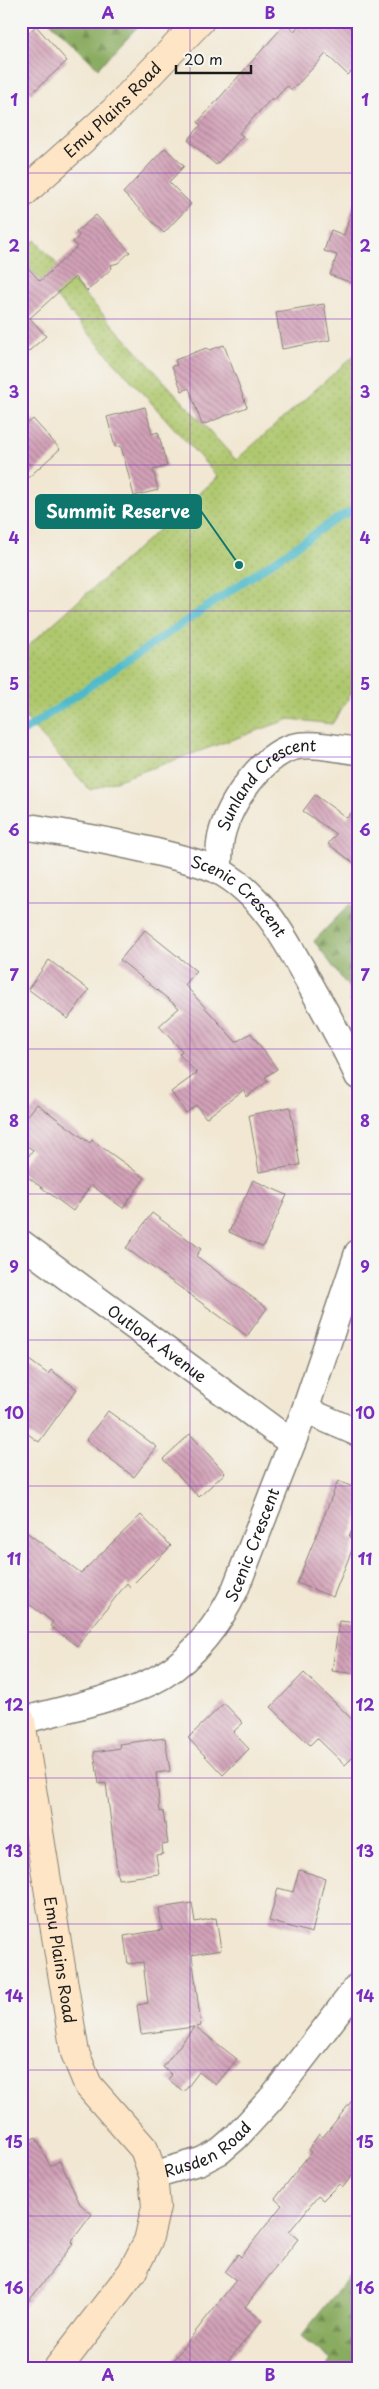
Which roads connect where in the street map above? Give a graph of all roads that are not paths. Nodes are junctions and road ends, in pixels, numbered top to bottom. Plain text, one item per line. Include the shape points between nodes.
1 (200, 21) edge
2 (21, 195) edge
3 (358, 751) edge
4 (34, 828) dead end
5 (219, 871) junction
6 (358, 1076) edge
7 (21, 1243) edge
8 (358, 1253) edge
9 (305, 1410) junction
10 (358, 1433) edge
11 (292, 1443) junction
12 (21, 1721) edge
13 (358, 1986) edge
14 (153, 2175) junction
15 (58, 2368) edge

1 - 2 street, Emu Plains Road via 113,112
3 - 5 street, Sunland Crescent via 306,745 292,748 268,762 241,792 233,809 220,843
4 - 5 street, Scenic Crescent via 139,847
5 - 6 street, Scenic Crescent via 250,895 285,939
7 - 11 street, Outlook Avenue
8 - 9 street, Scenic Crescent
9 - 10 street
9 - 11 street, Scenic Crescent
11 - 12 street, Scenic Crescent via 226,1609 190,1654 164,1675 144,1685
12 - 14 street, Emu Plains Road via 74,2053 88,2086 144,2149
13 - 14 street, Rusden Road via 266,2105 236,2137 201,2161
14 - 15 street, Rusden Road via 154,2225 142,2256

